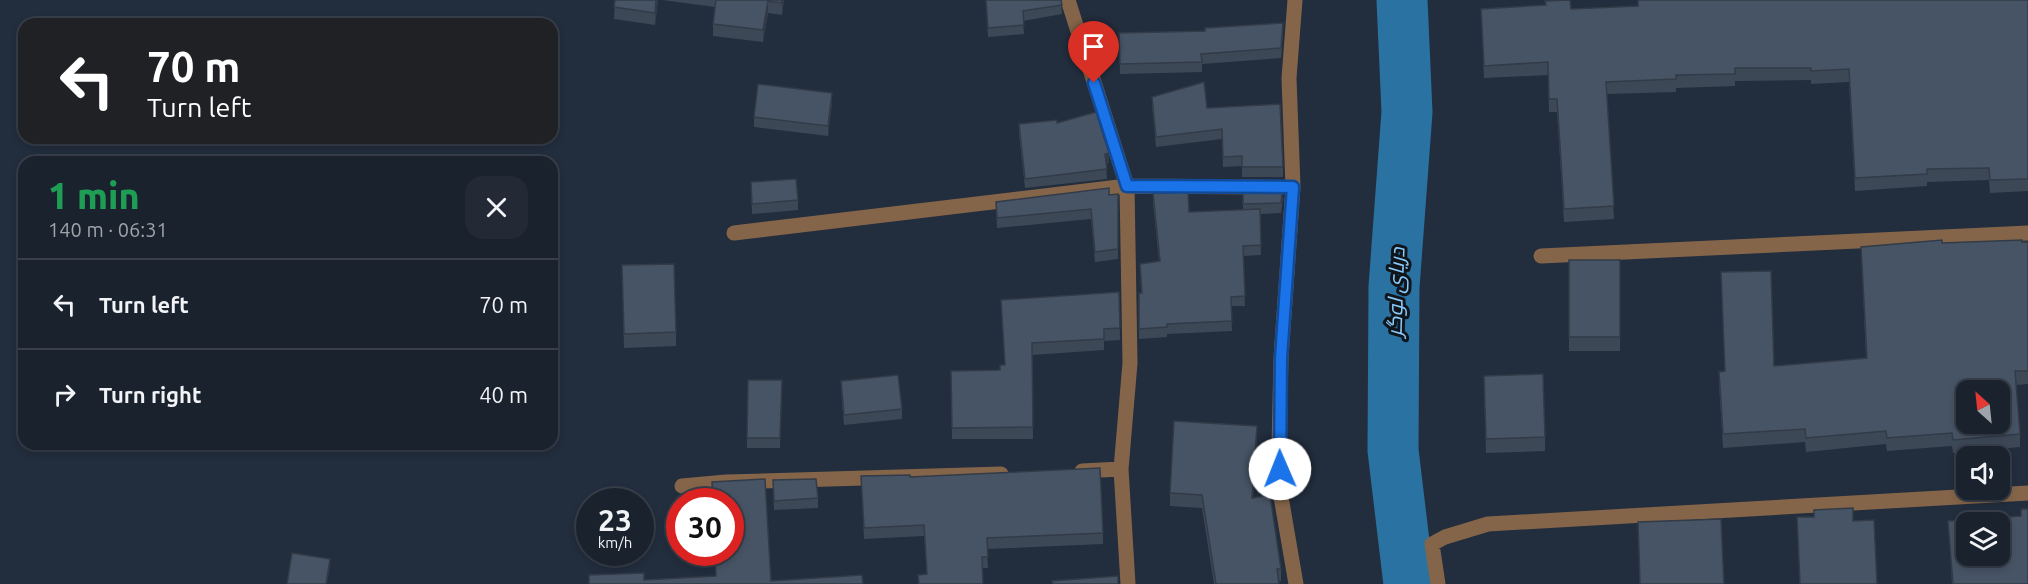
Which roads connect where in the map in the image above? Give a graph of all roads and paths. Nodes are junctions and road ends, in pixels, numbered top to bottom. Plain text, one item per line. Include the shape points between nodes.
1 (1068, 0) edge
2 (1295, 0) edge
3 (1127, 186) junction
4 (1293, 187) junction
5 (734, 233) dead end
6 (2028, 233) edge
7 (1541, 256) dead end
8 (1120, 469) junction
9 (1065, 471) edge
10 (1021, 473) edge
11 (682, 486) dead end
12 (2028, 493) edge
13 (1128, 584) edge
14 (1296, 584) edge
15 (1438, 584) edge

1 - 3 street
2 - 4 street via 1289,78
3 - 4 street
3 - 5 street
3 - 8 street via 1130,363
4 - 14 street via 1279,447 1280,491
6 - 7 street
8 - 9 street
8 - 13 street
10 - 11 street
12 - 15 street via 1488,524 1432,544

